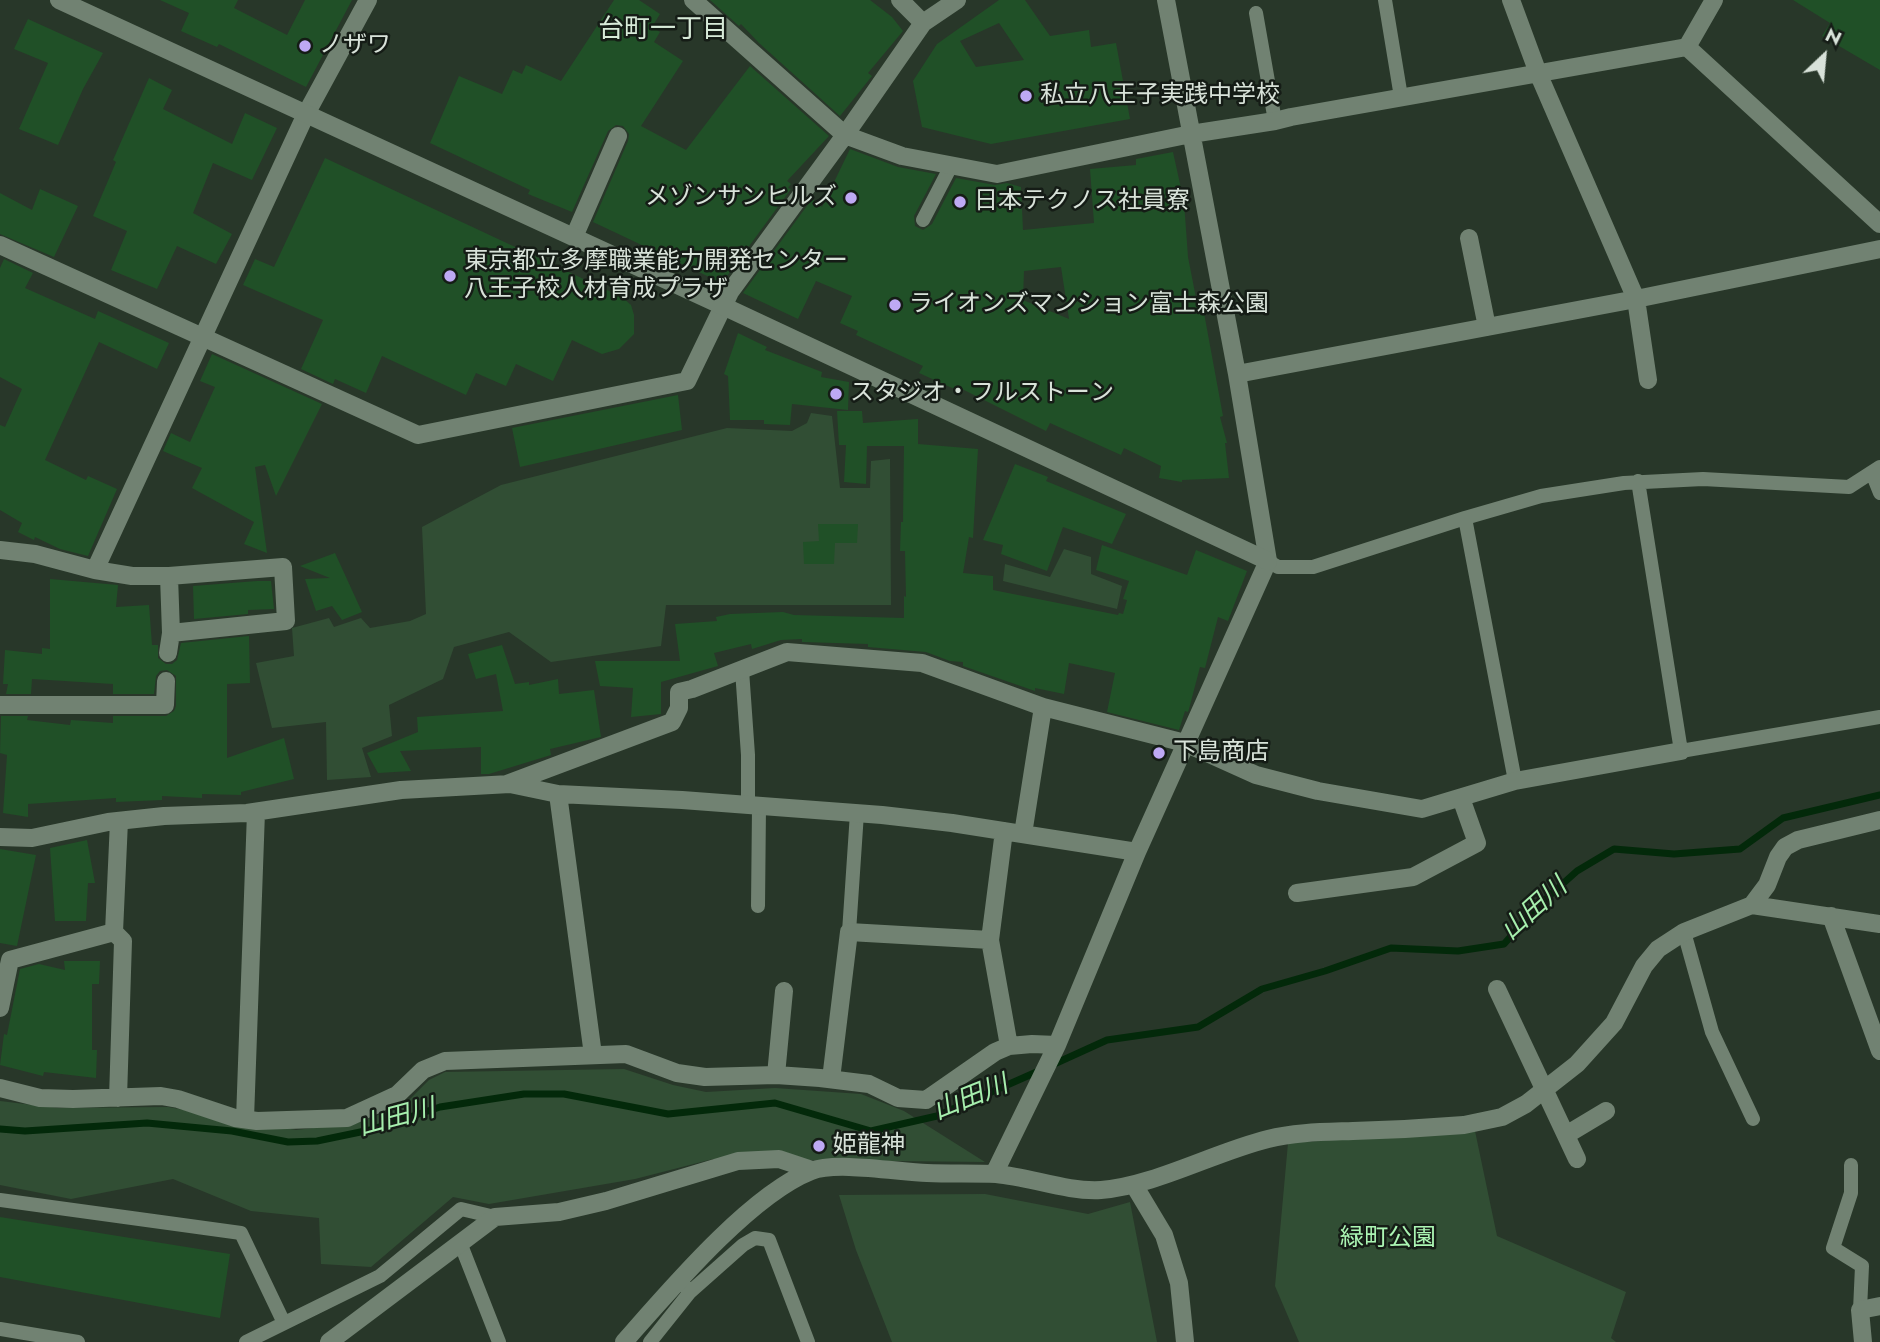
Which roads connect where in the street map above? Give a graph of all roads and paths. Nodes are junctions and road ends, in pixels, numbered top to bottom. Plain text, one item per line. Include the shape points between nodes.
1 (59, 0) edge
2 (368, 0) edge
3 (693, 0) edge
4 (900, 0) edge
5 (957, 0) edge
6 (1166, 0) edge
7 (1385, 0) edge
8 (1511, 0) edge
9 (1714, 0) edge
10 (1256, 13) dead end
11 (923, 23) junction
12 (1687, 47) junction
13 (1538, 73) junction
14 (1401, 97) junction
15 (306, 114) junction
16 (1275, 121) junction
17 (1191, 134) junction
18 (845, 135) junction
19 (618, 136) dead end
20 (951, 166) junction
21 (923, 220) dead end
22 (1880, 223) edge
23 (573, 237) junction
24 (1469, 238) dead end
25 (1, 248) edge
26 (1880, 249) edge
27 (1636, 299) junction
28 (723, 306) junction
29 (1487, 327) junction
30 (203, 338) junction
31 (1237, 374) junction
32 (1648, 380) dead end
33 (1876, 470) edge
34 (1638, 481) junction
35 (1880, 493) edge
36 (1465, 518) junction
37 (0, 550) edge
38 (1268, 561) junction
39 (94, 570) junction
40 (169, 576) junction
41 (170, 634) junction
42 (168, 653) dead end
43 (742, 670) junction
44 (166, 681) dead end
45 (0, 705) edge
46 (1043, 707) junction
47 (1880, 717) edge
48 (1185, 743) junction
49 (1681, 751) junction
50 (1515, 781) junction
51 (506, 785) junction
52 (558, 794) junction
53 (1461, 797) junction
54 (754, 806) junction
55 (256, 812) junction
56 (857, 813) junction
57 (1880, 820) edge
58 (119, 821) junction
59 (1004, 831) junction
60 (1023, 834) junction
61 (0, 837) edge
62 (1137, 852) junction
63 (1297, 893) dead end
64 (1752, 905) junction
65 (758, 906) dead end
66 (1831, 916) junction
67 (1880, 925) edge
68 (114, 932) junction
69 (849, 932) junction
70 (1684, 932) junction
71 (990, 940) junction
72 (1497, 989) dead end
73 (784, 991) dead end
74 (0, 1007) edge
75 (1057, 1045) junction
76 (1009, 1046) junction
77 (1880, 1051) edge
78 (593, 1055) junction
79 (776, 1075) junction
80 (831, 1079) junction
81 (0, 1088) edge
82 (1544, 1092) junction
83 (118, 1098) junction
84 (1606, 1111) dead end
85 (245, 1119) junction
86 (1753, 1119) dead end
87 (1566, 1135) junction
88 (1577, 1159) dead end
89 (1851, 1166) dead end
90 (812, 1170) junction
91 (993, 1174) junction
92 (1134, 1185) junction
93 (0, 1200) edge
94 (495, 1217) junction
95 (461, 1245) junction
96 (685, 1287) junction
97 (1880, 1306) edge
98 (1860, 1310) junction
99 (284, 1323) junction
100 (0, 1329) edge
101 (340, 1339) edge
102 (78, 1342) edge
103 (246, 1342) edge
104 (499, 1342) edge
105 (624, 1342) edge
106 (650, 1342) edge
107 (808, 1342) edge
108 (1185, 1342) edge
109 (1863, 1342) edge

1 - 15 street
2 - 15 street
3 - 18 street
4 - 11 street
5 - 11 street
6 - 17 street
7 - 14 lane
8 - 13 street
9 - 12 street
10 - 16 lane
11 - 18 street
12 - 13 street
12 - 22 street
13 - 14 street
13 - 27 street
14 - 16 street
15 - 23 street
15 - 30 street
16 - 17 street
17 - 20 street via 997,174
17 - 31 street
18 - 20 street via 902,156
18 - 28 street
19 - 23 street
20 - 21 lane
23 - 28 street
24 - 29 street
25 - 30 street
26 - 27 street
27 - 29 street
27 - 32 street
28 - 30 street via 687,381 418,435
28 - 38 street
29 - 31 street
30 - 39 street
31 - 38 street
33 - 34 lane via 1849,487 1703,479
33 - 35 lane
34 - 36 lane via 1541,496
34 - 49 lane
36 - 38 lane via 1313,567 1279,568
36 - 50 lane
37 - 39 street
38 - 48 street
39 - 40 street
40 - 41 street
40 - 41 street via 284,567 286,621
41 - 42 street
43 - 46 street via 787,652 922,663
43 - 51 street via 679,692 680,709 672,722
43 - 54 lane
44 - 45 street via 165,705
46 - 48 street
46 - 60 street
47 - 49 lane
48 - 53 street via 1256,775 1318,791 1422,809
48 - 62 street
49 - 50 street
50 - 53 street
51 - 52 street
51 - 55 street via 401,790
52 - 54 street
52 - 78 street
53 - 63 street via 1477,843 1413,877
54 - 56 street
54 - 65 lane
55 - 58 street
55 - 85 street
56 - 59 street
56 - 69 lane
57 - 64 street via 1785,847 1768,885
58 - 61 street via 32,838
58 - 68 street
59 - 60 street
59 - 71 street
60 - 62 street
62 - 75 street
64 - 66 street
64 - 70 street
66 - 67 street
66 - 77 street
68 - 74 street via 10,960
68 - 83 street via 123,941
69 - 71 street
69 - 80 street
70 - 82 street via 1658,949 1644,966 1599,1042
70 - 86 lane via 1712,1031
71 - 76 street
72 - 82 street
73 - 79 street
75 - 76 street
75 - 91 street
76 - 80 street via 926,1100 898,1098 869,1084
78 - 79 street via 626,1054 677,1073 705,1077
78 - 85 street via 445,1060 422,1070 397,1095 347,1118
79 - 80 street
81 - 83 street via 40,1098
82 - 87 street
82 - 92 street via 1503,1117 1464,1125 1271,1138
83 - 85 street via 161,1096
84 - 87 street
87 - 88 street
89 - 98 lane via 1851,1193 1833,1248 1862,1266
90 - 91 street
90 - 94 street via 779,1159 737,1161 559,1212
90 - 96 street via 758,1204
91 - 92 street via 1084,1190
92 - 108 street via 1164,1235 1180,1283
93 - 99 lane via 241,1233
94 - 95 street
94 - 99 lane via 461,1209 380,1276
95 - 101 street
95 - 104 lane
96 - 105 street
96 - 106 lane
96 - 107 lane via 755,1238 769,1240
97 - 98 street
98 - 109 street
99 - 103 lane
100 - 102 lane

